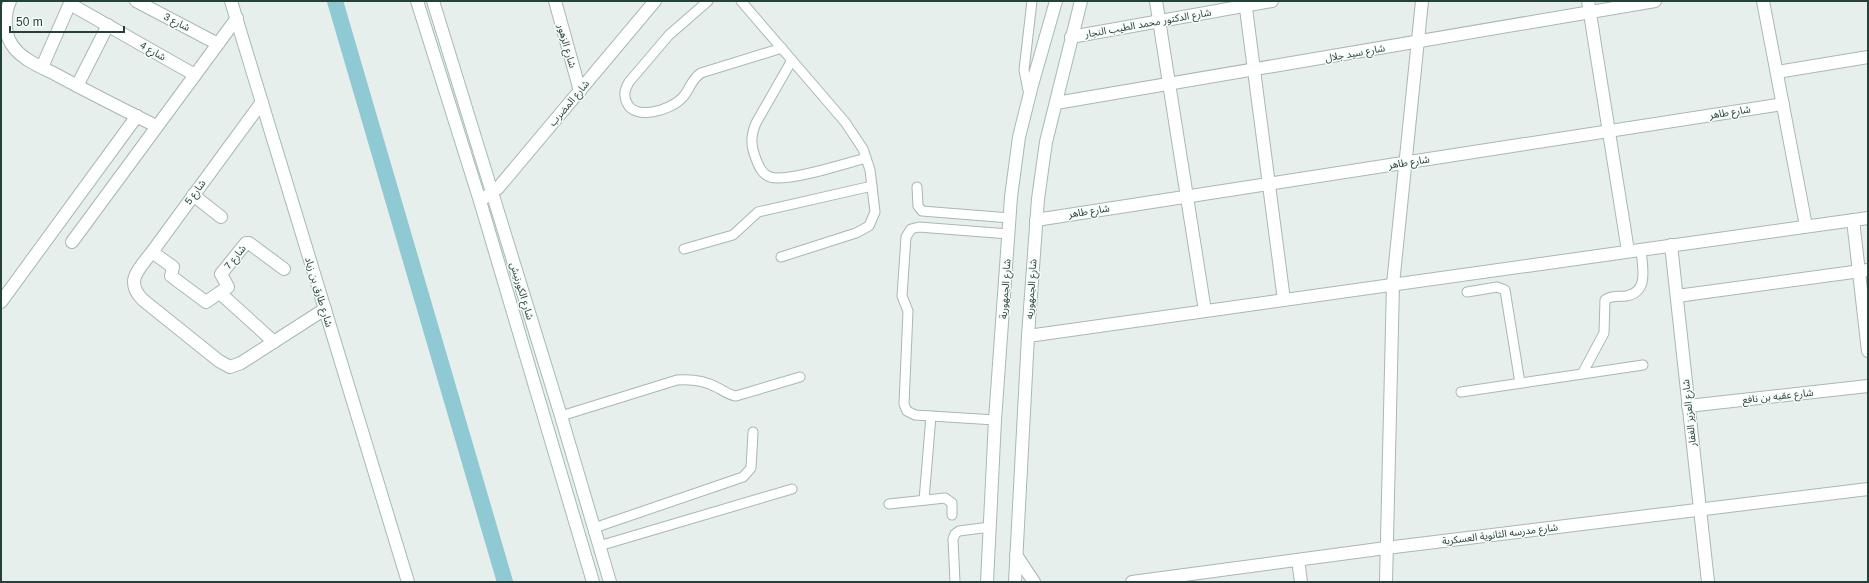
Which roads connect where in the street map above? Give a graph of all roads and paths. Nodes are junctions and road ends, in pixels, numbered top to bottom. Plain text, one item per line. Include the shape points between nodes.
1 (10, 1) edge
2 (136, 1) edge
3 (231, 1) edge
4 (417, 1) edge
5 (433, 1) edge
6 (555, 1) edge
7 (655, 1) edge
8 (708, 1) edge
9 (741, 1) edge
10 (1032, 1) edge
11 (1055, 1) edge
12 (1081, 1) edge
13 (1156, 1) edge
14 (1272, 1) edge
15 (1422, 1) edge
16 (1654, 1) edge
17 (1763, 1) edge
18 (70, 2) edge
19 (1245, 3) edge
20 (1588, 7) edge
21 (237, 18) junction
22 (1159, 21) junction
23 (108, 25) junction
24 (1071, 37) junction
25 (1418, 42) junction
26 (218, 44) junction
27 (782, 48) junction
28 (1868, 57) edge
29 (792, 60) junction
30 (42, 67) junction
31 (1254, 70) junction
32 (1777, 72) junction
33 (195, 75) junction
34 (1169, 84) junction
35 (77, 86) junction
36 (580, 91) junction
37 (1030, 97) junction
38 (262, 102) junction
39 (1056, 103) junction
40 (1783, 104) junction
41 (137, 116) junction
42 (156, 126) junction
43 (1608, 131) junction
44 (866, 158) junction
45 (1406, 162) junction
46 (1269, 183) junction
47 (872, 186) junction
48 (917, 187) dead end
49 (491, 194) junction
50 (193, 195) junction
51 (1187, 196) junction
52 (480, 201) junction
53 (221, 217) dead end
54 (1010, 218) junction
55 (1868, 218) edge
56 (1036, 220) junction
57 (1853, 220) junction
58 (1806, 226) junction
59 (1009, 234) junction
60 (72, 242) dead end
61 (1671, 245) junction
62 (684, 249) dead end
63 (1641, 249) junction
64 (1628, 251) junction
65 (152, 252) junction
66 (781, 257) dead end
67 (284, 269) dead end
68 (1864, 271) edge
69 (1479, 272) junction
70 (1393, 284) junction
71 (1482, 290) junction
72 (1467, 292) dead end
73 (220, 293) junction
74 (1676, 296) junction
75 (1284, 300) junction
76 (1, 302) edge
77 (325, 310) junction
78 (1204, 311) junction
79 (1028, 336) junction
80 (274, 342) junction
81 (1868, 351) edge
82 (1643, 365) dead end
83 (1582, 374) junction
84 (800, 377) dead end
85 (1520, 383) junction
86 (1868, 386) edge
87 (1461, 392) dead end
88 (1688, 406) junction
89 (561, 416) junction
90 (931, 416) junction
91 (995, 420) junction
92 (753, 432) dead end
93 (792, 489) dead end
94 (1868, 490) edge
95 (924, 500) junction
96 (889, 504) dead end
97 (1699, 510) junction
98 (952, 515) dead end
99 (594, 528) junction
100 (990, 528) junction
101 (599, 546) junction
102 (1386, 548) junction
103 (1016, 555) junction
104 (1298, 560) junction
105 (408, 582) edge
106 (593, 582) edge
107 (610, 582) edge
108 (955, 582) edge
109 (987, 582) edge
110 (1015, 582) edge
111 (1034, 582) edge
112 (1132, 582) edge
113 (1301, 582) edge
114 (1386, 582) edge
115 (1708, 582) edge

1 - 30 street via 5,21 12,45 20,54
2 - 26 street, شارع 3
3 - 21 street, شارع طارق بن زياد
4 - 52 street, شارع الكورنيش
5 - 49 street, شارع الكورنيش
6 - 36 street, شارع الزهور
7 - 36 street, شارع المضرب
8 - 27 lane via 669,35 629,82 625,89 625,97 632,110 646,114 674,105 682,98 691,81 701,73
9 - 27 lane
10 - 37 lane via 1024,70
11 - 37 street, شارع الجمهورية
12 - 24 street, شارع الجمهوريه
13 - 22 street
14 - 19 street, شارع الدكتور محمد الطيب النجار
15 - 25 street
16 - 20 street, شارع سيد جلال
17 - 32 street
18 - 23 street, شارع 4
18 - 30 street
19 - 22 street, شارع الدكتور محمد الطيب النجار
19 - 31 street
20 - 25 street, شارع سيد جلال
20 - 43 street
21 - 26 street
21 - 38 street, شارع طارق بن زياد
22 - 24 street, شارع الدكتور محمد الطيب النجار
22 - 34 street
23 - 33 street, شارع 4
23 - 35 street
24 - 39 street, شارع الجمهوريه
25 - 31 street, شارع سيد جلال
25 - 45 street
26 - 33 street
27 - 29 lane
28 - 32 street
29 - 44 lane via 858,140
29 - 44 lane via 752,135 751,147 762,172 769,177 783,179
30 - 35 street
31 - 34 street, شارع سيد جلال
31 - 46 street
32 - 40 street
33 - 42 street
34 - 39 street, شارع سيد جلال
34 - 51 street
35 - 41 street
36 - 49 street, شارع المضرب
37 - 54 street, شارع الجمهورية via 1020,137
38 - 50 street, شارع 5
38 - 77 street, شارع طارق بن زياد
39 - 56 street, شارع الجمهوريه via 1046,142
40 - 43 street, شارع طاهر
40 - 58 street
41 - 42 street
41 - 76 street
42 - 60 street
43 - 45 street, شارع طاهر
43 - 64 street
44 - 47 lane
45 - 46 street, شارع طاهر
45 - 70 street
46 - 51 street, شارع طاهر
46 - 75 street
47 - 62 lane via 758,212 733,235
47 - 66 lane via 874,212 869,226
48 - 54 lane via 918,206 922,211
49 - 52 street, شارع المضرب
49 - 89 street, شارع الكورنيش
50 - 53 street
50 - 65 street, شارع 5
51 - 56 street, شارع طاهر
51 - 78 street
52 - 106 street, شارع الكورنيش
54 - 59 street, شارع الجمهورية
55 - 57 street
56 - 79 street, شارع الجمهوريه
57 - 58 street
57 - 68 street
58 - 61 street
59 - 90 lane via 919,226 908,233 902,296 908,311 904,404 911,414
59 - 91 street, شارع الجمهورية
61 - 63 street
61 - 74 street, شارع العزيز الغفار
63 - 64 street
63 - 83 lane via 1644,278 1641,286 1632,295 1609,297 1605,300 1604,333
64 - 69 street
65 - 73 street via 173,267 170,276 205,301
65 - 80 street, شارع 5 via 136,275 133,285 136,293 225,365 235,366
67 - 73 street, شارع 7 via 246,243 221,274 228,286
68 - 74 street
68 - 81 street
69 - 70 street
69 - 71 lane
70 - 75 street
70 - 102 street
71 - 72 lane
71 - 85 lane via 1500,287 1507,293
73 - 80 street
74 - 88 street, شارع العزيز الغفار
75 - 78 street
77 - 80 street
77 - 105 street, شارع طارق بن زياد
78 - 79 street
79 - 103 street, شارع الجمهوريه
82 - 83 lane
83 - 85 lane
84 - 89 lane via 736,396 706,382 677,380
85 - 87 lane
86 - 88 street, شارع عقبه بن نافع
88 - 97 street, شارع العزيز الغفار
89 - 99 street, شارع الكورنيش
90 - 91 lane
90 - 95 lane
91 - 100 street, شارع الجمهورية
92 - 99 lane via 751,468 743,477
93 - 101 lane
94 - 97 street, شارع مدرسه الثانوية العسكرية
95 - 96 lane
95 - 98 lane via 947,499 952,503
97 - 102 street, شارع مدرسه الثانوية العسكرية
97 - 115 street, شارع العزيز الغفار
99 - 101 street, شارع الكورنيش
100 - 108 lane via 959,531 955,534
100 - 109 street, شارع الجمهورية
101 - 107 street, شارع الكورنيش
102 - 104 street, شارع مدرسه الثانوية العسكرية
102 - 114 street
103 - 110 street, شارع الجمهوريه
103 - 111 street
104 - 112 street, شارع مدرسه الثانوية العسكرية
104 - 113 street

